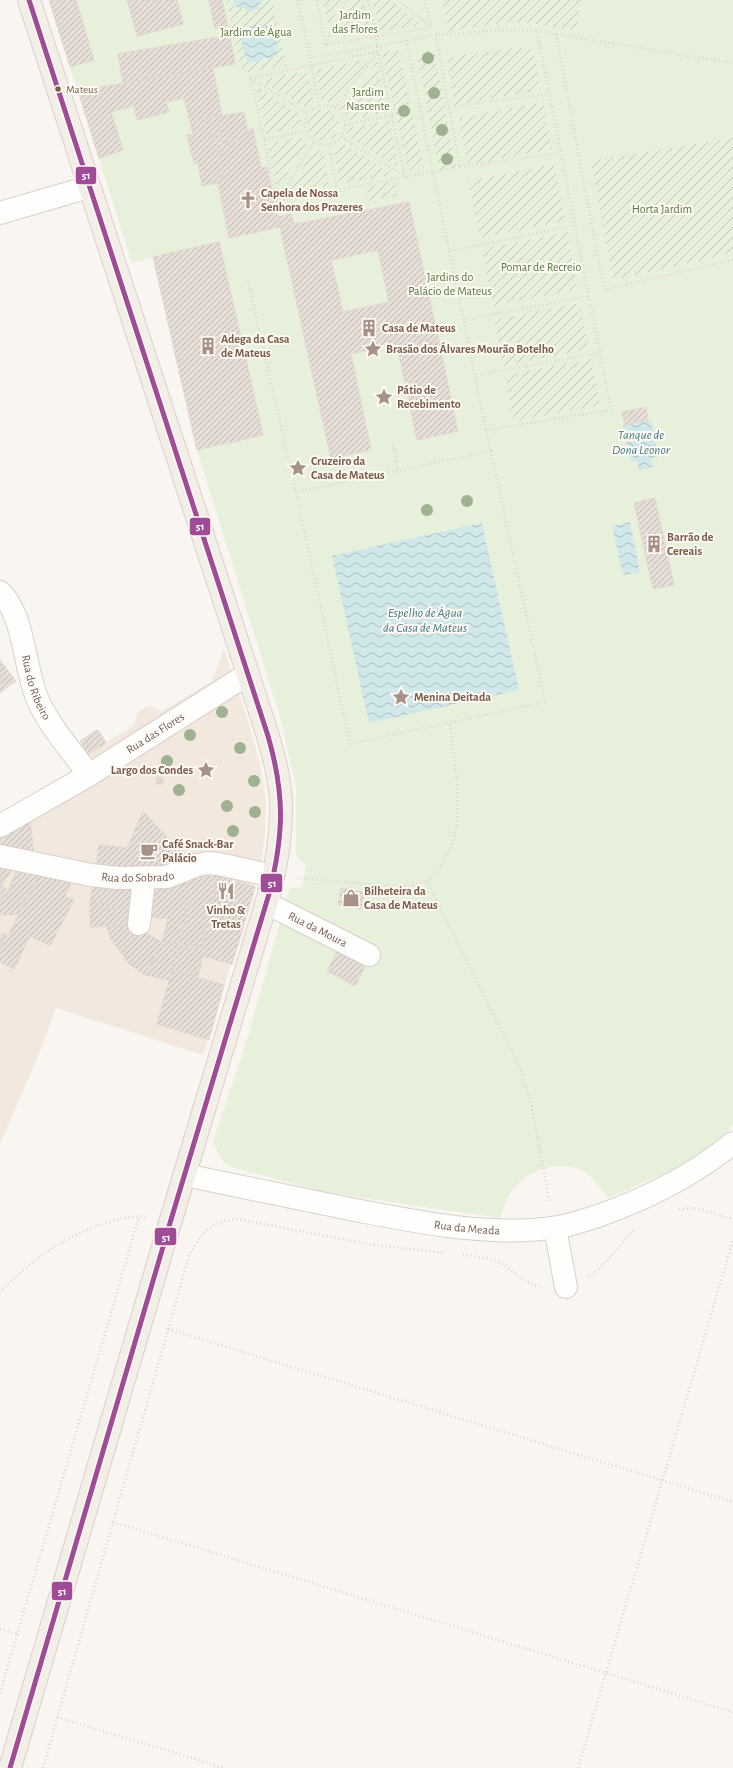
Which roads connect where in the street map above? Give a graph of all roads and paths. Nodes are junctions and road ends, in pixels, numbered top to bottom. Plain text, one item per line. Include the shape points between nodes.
1 (29, 0) edge
2 (298, 0) edge
3 (316, 0) edge
4 (347, 0) edge
5 (368, 0) edge
6 (398, 0) edge
7 (426, 0) edge
8 (431, 27) junction
9 (537, 31) junction
10 (556, 34) junction
11 (436, 35) junction
12 (377, 36) junction
13 (406, 40) junction
14 (325, 45) junction
15 (377, 46) junction
16 (379, 51) junction
17 (310, 58) junction
18 (733, 63) edge
19 (311, 66) junction
20 (251, 78) junction
21 (548, 94) junction
22 (319, 106) junction
23 (450, 107) junction
24 (335, 108) junction
25 (308, 114) junction
26 (393, 115) junction
27 (345, 125) junction
28 (305, 131) junction
29 (341, 137) junction
30 (264, 140) junction
31 (314, 142) junction
32 (329, 145) junction
33 (561, 153) junction
34 (460, 167) junction
35 (432, 173) junction
36 (405, 178) junction
37 (89, 187) junction
38 (337, 190) junction
39 (277, 201) junction
40 (0, 213) edge
41 (575, 225) junction
42 (450, 251) junction
43 (733, 260) edge
44 (248, 281) dead end
45 (589, 296) junction
46 (464, 320) junction
47 (600, 353) junction
48 (476, 375) junction
49 (486, 430) junction
50 (393, 445) dead end
51 (491, 451) junction
52 (398, 471) junction
53 (296, 492) junction
54 (0, 592) edge
55 (248, 674) junction
56 (450, 722) junction
57 (89, 775) junction
58 (0, 826) edge
59 (0, 856) edge
60 (273, 876) junction
61 (144, 878) junction
62 (427, 881) junction
63 (266, 903) junction
64 (139, 924) dead end
65 (369, 954) dead end
66 (733, 1143) edge
67 (185, 1176) junction
68 (676, 1209) dead end
69 (139, 1217) junction
70 (733, 1219) edge
71 (170, 1223) junction
72 (555, 1228) junction
73 (636, 1229) dead end
74 (733, 1240) edge
75 (450, 1253) dead end
76 (457, 1254) dead end
77 (566, 1287) junction
78 (0, 1293) edge
79 (168, 1329) junction
80 (662, 1480) junction
81 (733, 1502) edge
82 (113, 1522) junction
83 (0, 1629) edge
84 (17, 1634) junction
85 (606, 1673) junction
86 (0, 1693) edge
87 (733, 1712) edge
88 (57, 1717) junction
89 (10, 1768) edge
90 (43, 1768) edge
91 (224, 1768) edge
92 (578, 1768) edge

1 - 37 main road
2 - 17 path
3 - 14 path
4 - 14 path
5 - 12 path
6 - 8 path
7 - 8 path
8 - 12 path
9 - 10 path
9 - 11 path via 505,30
9 - 21 path
10 - 18 path
10 - 43 path via 604,290
11 - 13 path
11 - 23 path
12 - 14 path
12 - 15 path
13 - 15 path
13 - 35 path
15 - 16 path
15 - 17 path
16 - 19 path
16 - 24 path
16 - 26 path
17 - 19 path
19 - 20 path
19 - 22 path
20 - 25 path
20 - 30 path
21 - 23 path
21 - 33 path
22 - 24 path
22 - 25 path
23 - 34 path
24 - 27 path via 342,115
25 - 28 path
26 - 27 path
26 - 36 path
27 - 29 path
28 - 30 path
28 - 31 path
29 - 32 path
29 - 36 path
30 - 39 path
31 - 32 path via 322,146
31 - 39 path
32 - 38 path
33 - 34 path
33 - 41 path
34 - 35 path
35 - 36 path
35 - 42 path
36 - 38 path
37 - 40 street
37 - 55 main road
38 - 39 path
41 - 42 path
41 - 45 path
42 - 46 path
44 - 53 path
45 - 46 path
45 - 47 path
46 - 48 path
47 - 48 path
47 - 49 path via 611,410
48 - 49 path
49 - 51 path
50 - 52 path
51 - 52 path
51 - 56 path via 545,702
52 - 53 path
53 - 56 path via 350,744
54 - 57 street, Rua do Ribeiro via 11,605 17,618 26,665 38,700
55 - 57 street, Rua das Flores
55 - 60 main road via 268,739 280,793 279,836
56 - 62 path via 457,782 457,826 451,848 440,868
57 - 58 street, Rua das Flores
59 - 61 street, Rua do Sobrado via 100,876
60 - 61 street, Rua do Sobrado via 208,863 167,878
60 - 62 path via 377,885 411,886
60 - 63 main road
61 - 64 street
62 - 72 path via 517,1060 532,1109
63 - 65 street, Rua da Moura
63 - 67 main road
66 - 72 street, Rua da Meada via 664,1188 633,1203
67 - 71 main road
67 - 72 street, Rua da Meada via 430,1223 499,1230
68 - 70 path via 695,1208
69 - 71 path
69 - 78 path via 115,1219 50,1250 18,1274
69 - 84 path
71 - 89 main road
72 - 77 street
73 - 77 path via 595,1273 582,1282
74 - 80 path
75 - 79 path via 368,1244 238,1219 226,1220 212,1225 198,1238 189,1256
76 - 77 path via 492,1260 533,1285 549,1288
79 - 80 path
79 - 82 path
80 - 81 path
80 - 85 path
82 - 85 path
82 - 88 path
83 - 84 path
84 - 86 path
85 - 87 path
85 - 92 path
88 - 90 path
88 - 91 path

